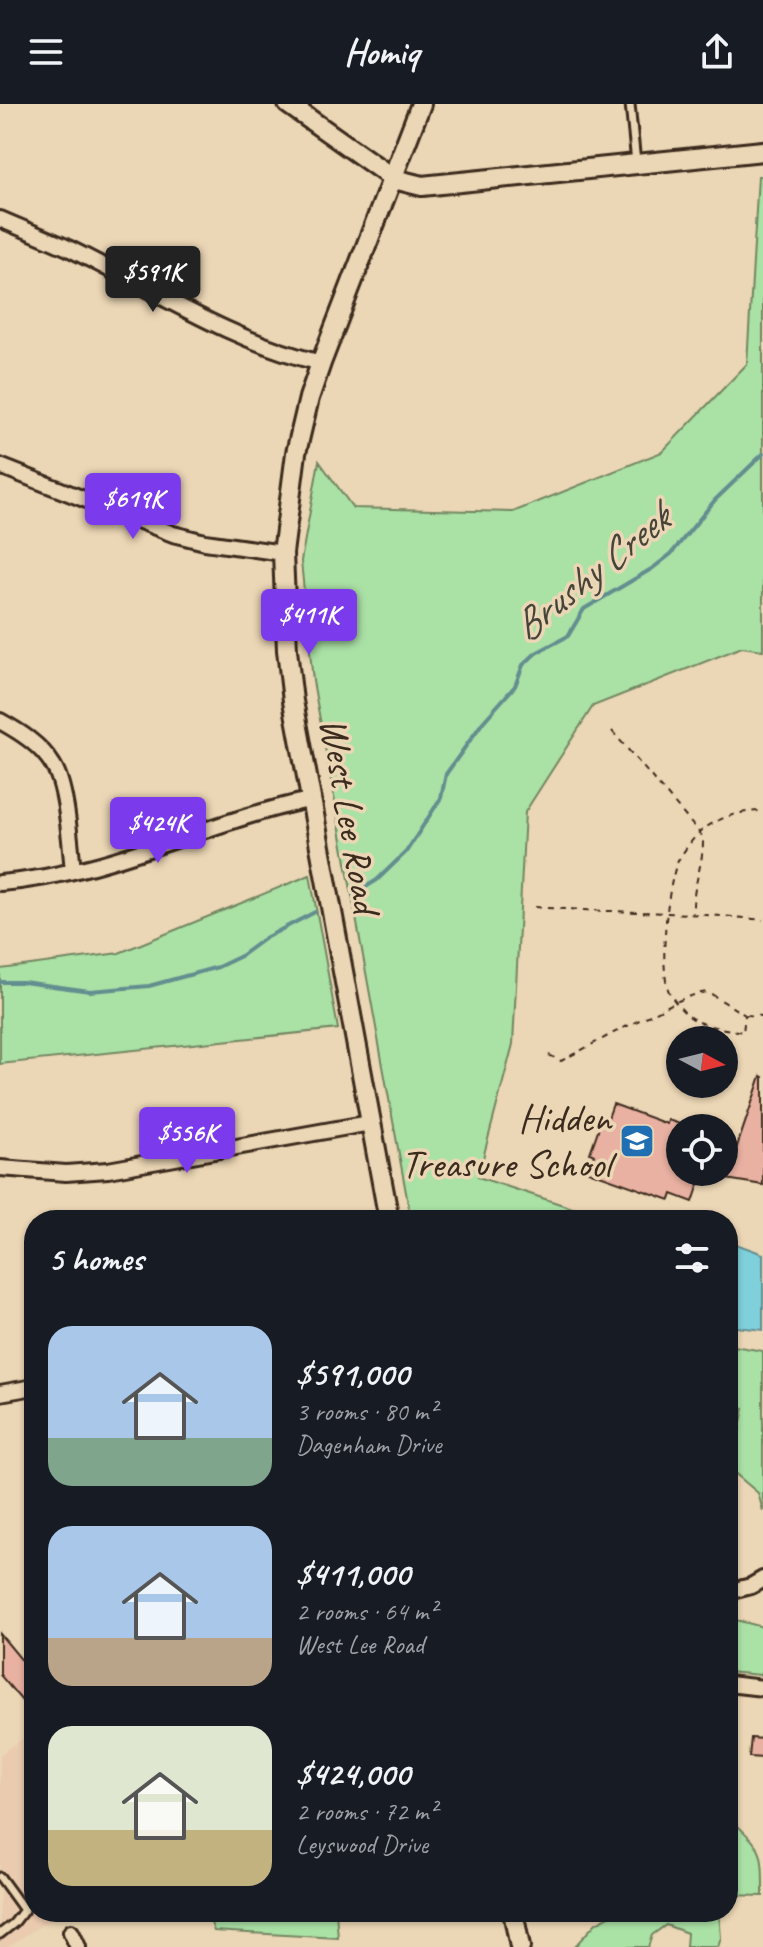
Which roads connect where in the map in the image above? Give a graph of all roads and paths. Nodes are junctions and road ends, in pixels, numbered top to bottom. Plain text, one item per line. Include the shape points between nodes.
1 (288, 104) edge
2 (421, 104) edge
3 (630, 104) edge
4 (763, 151) edge
5 (637, 165) junction
6 (394, 179) junction
7 (0, 219) edge
8 (321, 363) junction
9 (0, 466) edge
10 (283, 553) junction
11 (0, 721) edge
12 (612, 731) dead end
13 (309, 800) junction
14 (763, 811) edge
15 (699, 833) junction
16 (73, 870) junction
17 (0, 883) edge
18 (535, 907) dead end
19 (694, 914) junction
20 (667, 915) junction
21 (763, 920) edge
22 (676, 1002) junction
23 (745, 1015) junction
24 (762, 1016) edge
25 (549, 1055) dead end
26 (370, 1123) junction
27 (0, 1168) edge
28 (387, 1210) edge
29 (24, 1389) edge
30 (0, 1393) edge
31 (763, 1579) edge
32 (738, 1589) edge
33 (738, 1685) edge
34 (763, 1688) edge
35 (0, 1877) edge
36 (24, 1910) joint
37 (515, 1922) edge
38 (71, 1932) dead end
39 (0, 1934) edge
40 (78, 1947) edge
41 (520, 1947) edge

1 - 6 street
2 - 6 street, West Lee Road
3 - 5 lane
4 - 5 street
5 - 6 street via 441,186
6 - 8 street, West Lee Road
7 - 8 street via 236,335
8 - 10 street, West Lee Road via 296,453
9 - 10 street via 173,534
10 - 13 street, West Lee Road via 287,650
11 - 16 street via 28,739 56,769
12 - 15 path
13 - 16 street
13 - 26 street, West Lee Road
14 - 15 path via 723,817
15 - 19 path via 704,855 692,894
15 - 20 path via 678,861
16 - 17 street
18 - 20 path
19 - 20 path
19 - 21 path
20 - 22 path via 666,983
22 - 23 path via 708,992
22 - 23 path via 691,1018 743,1032
22 - 25 path via 561,1061
23 - 24 path
26 - 27 street via 108,1170
26 - 28 street, West Lee Road
29 - 30 street
31 - 32 street
33 - 34 street
35 - 36 lane
36 - 39 lane
37 - 41 street
38 - 40 street

